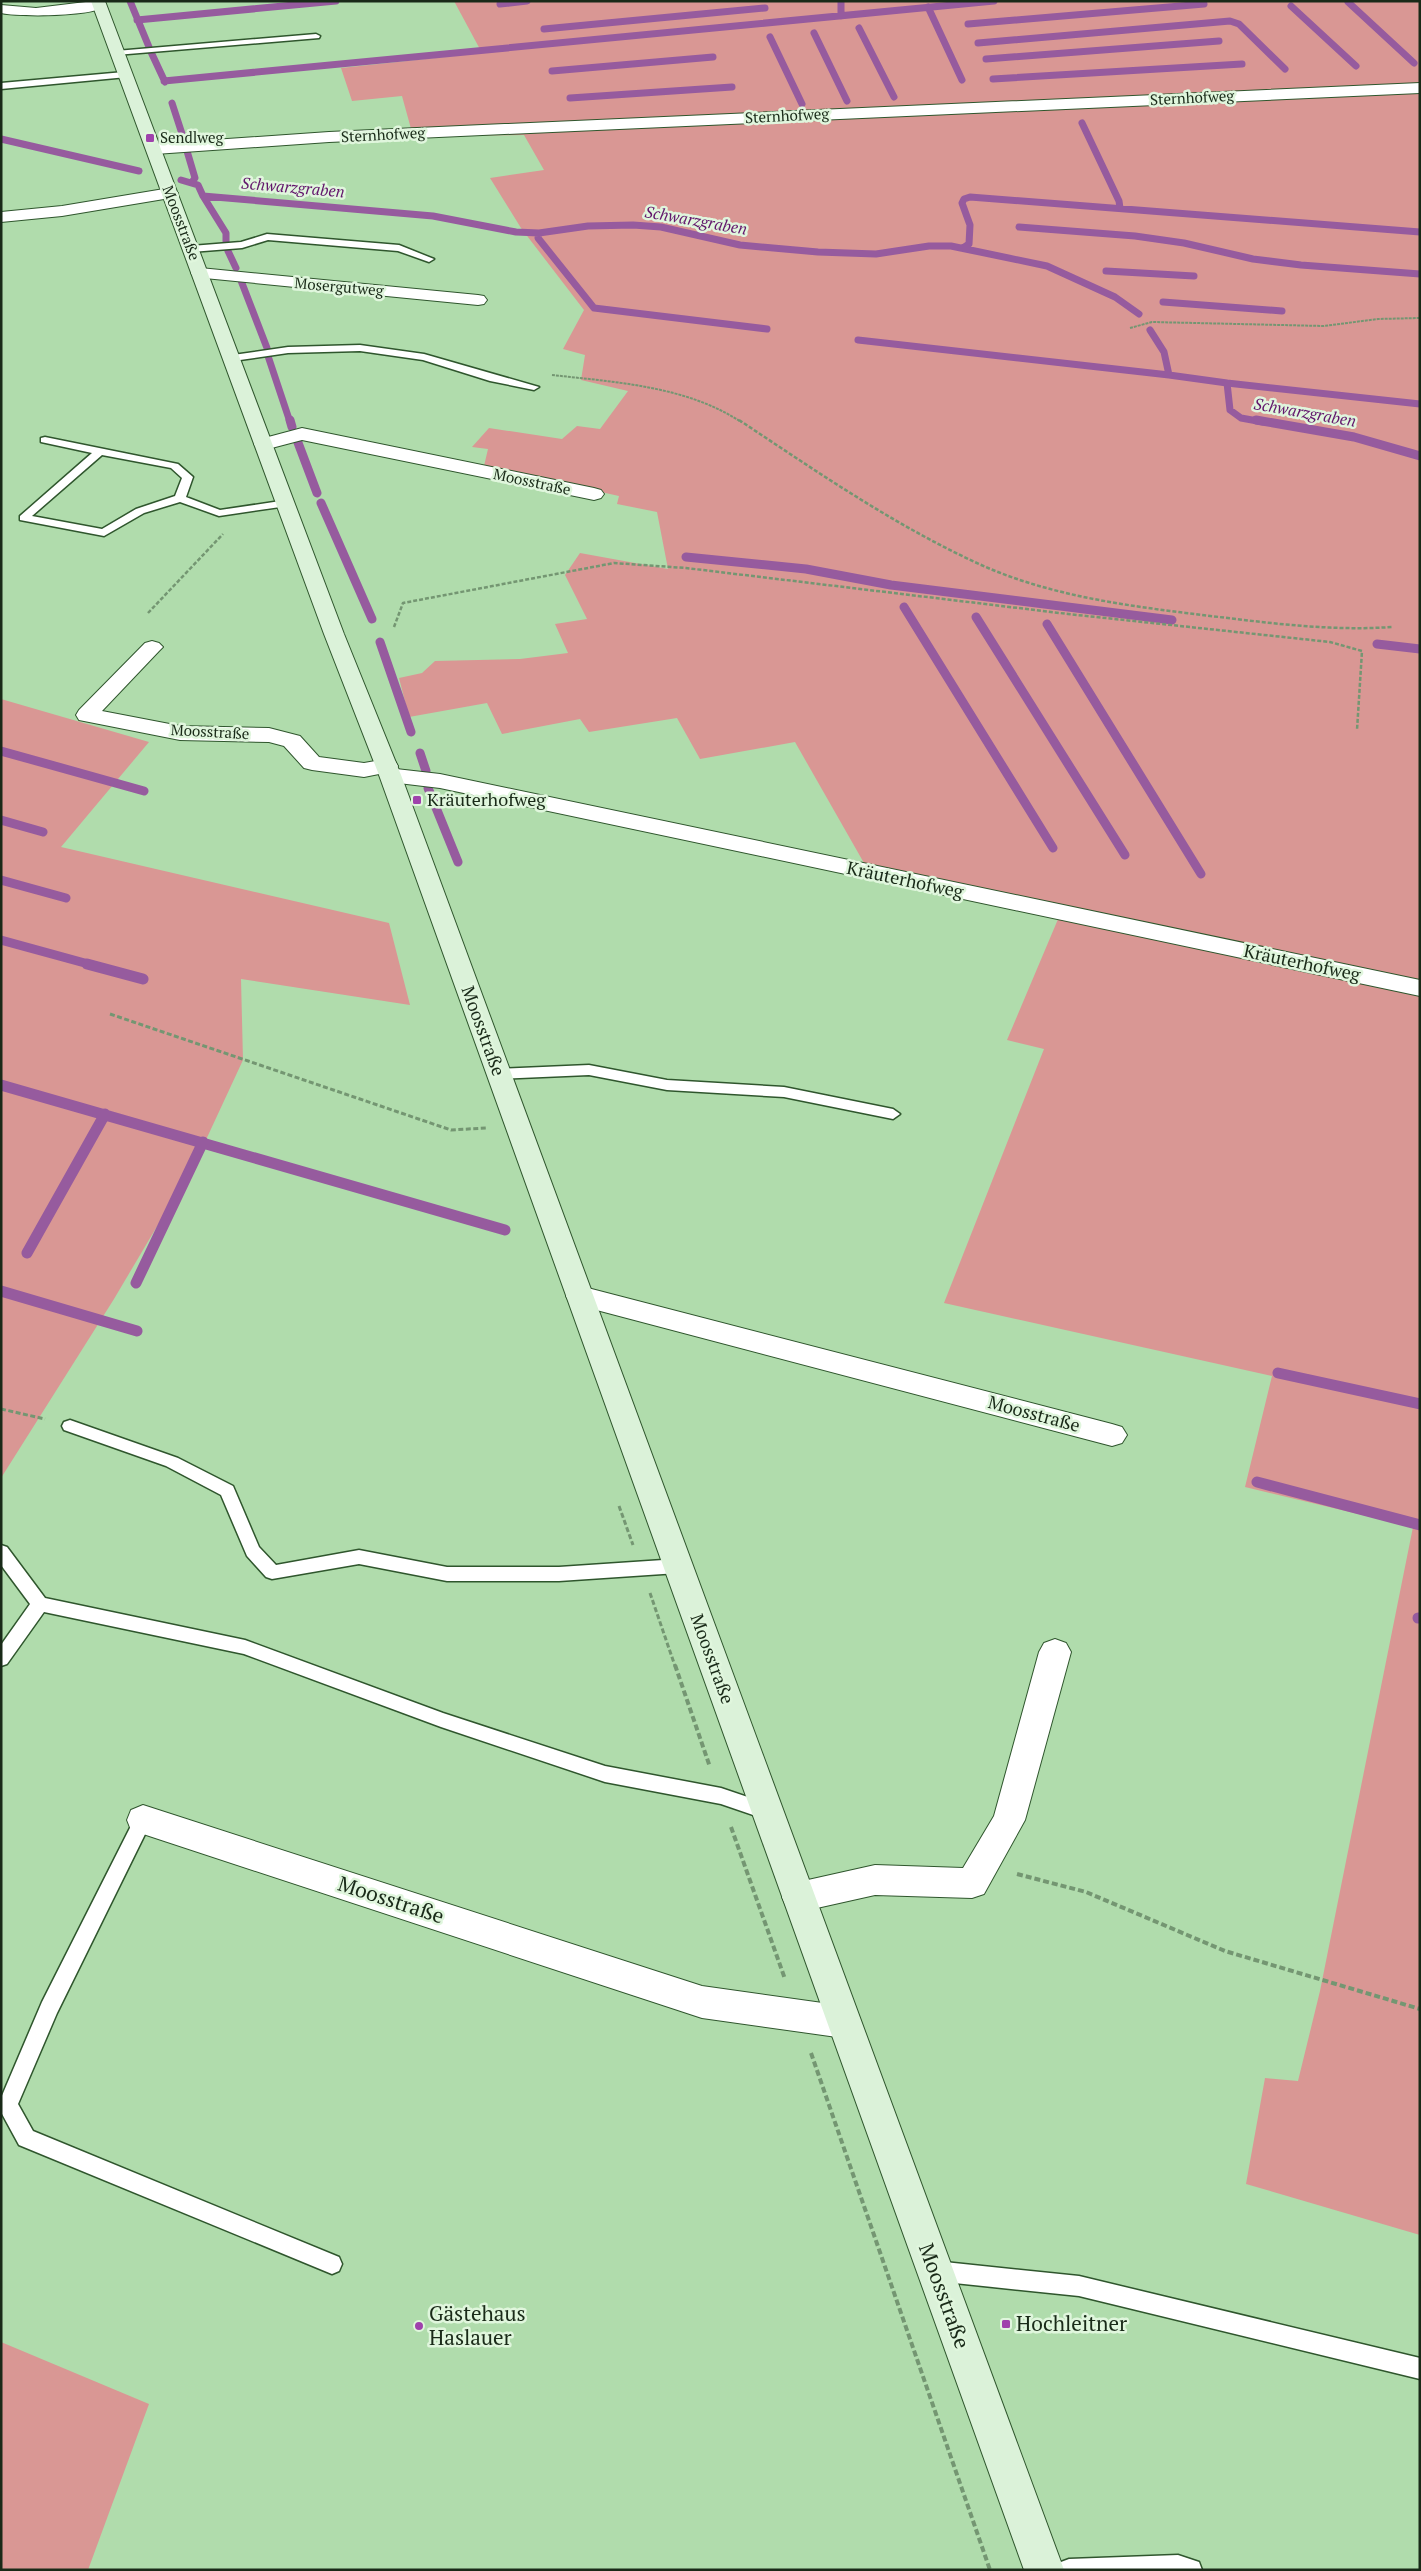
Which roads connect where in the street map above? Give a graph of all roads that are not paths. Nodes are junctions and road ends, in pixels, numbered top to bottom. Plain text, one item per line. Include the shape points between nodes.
1 (99, 3) edge
2 (1, 10) edge
3 (316, 36) dead end
4 (120, 64) junction
5 (1, 86) edge
6 (1420, 88) edge
7 (155, 149) junction
8 (170, 193) junction
9 (1, 217) edge
10 (429, 259) dead end
11 (196, 261) junction
12 (478, 300) dead end
13 (233, 358) junction
14 (534, 387) dead end
15 (45, 440) dead end
16 (264, 444) junction
17 (100, 451) junction
18 (594, 494) dead end
19 (180, 498) junction
20 (287, 503) junction
21 (152, 646) dead end
22 (389, 771) junction
23 (1420, 988) edge
24 (499, 1074) junction
25 (893, 1114) dead end
26 (580, 1296) junction
27 (70, 1426) road end
28 (1112, 1435) dead end
29 (1, 1552) edge
30 (678, 1566) junction
31 (40, 1604) junction
32 (1055, 1652) dead end
33 (1, 1659) edge
34 (768, 1812) junction
35 (143, 1820) joint
36 (799, 1897) junction
37 (844, 2022) junction
38 (332, 2264) dead end
39 (936, 2271) junction
40 (1420, 2369) edge
41 (1044, 2570) edge
42 (1069, 2570) edge
43 (1191, 2570) edge

1 - 2 street via 33,11
1 - 4 street, Moosstraße
3 - 4 lane
4 - 5 lane
4 - 7 street, Moosstraße
6 - 7 street, Sternhofweg via 329,137
7 - 8 street, Moosstraße
8 - 9 street
8 - 11 street, Moosstraße
10 - 11 lane via 398,248 267,237
11 - 12 street, Mosergutweg
11 - 13 street, Moosstraße
13 - 14 lane via 288,350 360,348 424,357
13 - 16 street, Moosstraße
15 - 17 lane
16 - 18 street, Moosstraße via 302,434
16 - 20 street, Moosstraße
17 - 19 lane via 174,466 188,477
17 - 19 lane via 24,518 104,533 140,511
19 - 20 lane via 219,513
20 - 22 street, Moosstraße via 334,634
21 - 22 street, Moosstraße via 87,715 180,734 268,735 292,741 312,763
22 - 23 street, Kräuterhofweg
22 - 24 street, Moosstraße
24 - 25 lane via 589,1070 667,1085 784,1092
24 - 26 street, Moosstraße
26 - 28 street, Moosstraße
26 - 30 street, Moosstraße
27 - 30 lane via 172,1462 227,1491 253,1552 272,1572 359,1557 447,1574 559,1574
29 - 31 lane
30 - 34 street, Moosstraße
31 - 33 lane
31 - 34 lane via 245,1647 441,1720 596,1771 721,1796
32 - 36 street via 1009,1820 972,1882 875,1880
34 - 36 street, Moosstraße
35 - 37 street, Moosstraße via 702,2002
35 - 38 lane via 49,2008 8,2105 26,2138
36 - 37 street, Moosstraße
37 - 39 street, Moosstraße
39 - 40 lane via 1078,2286
39 - 41 street, Moosstraße
42 - 43 lane via 1178,2566

